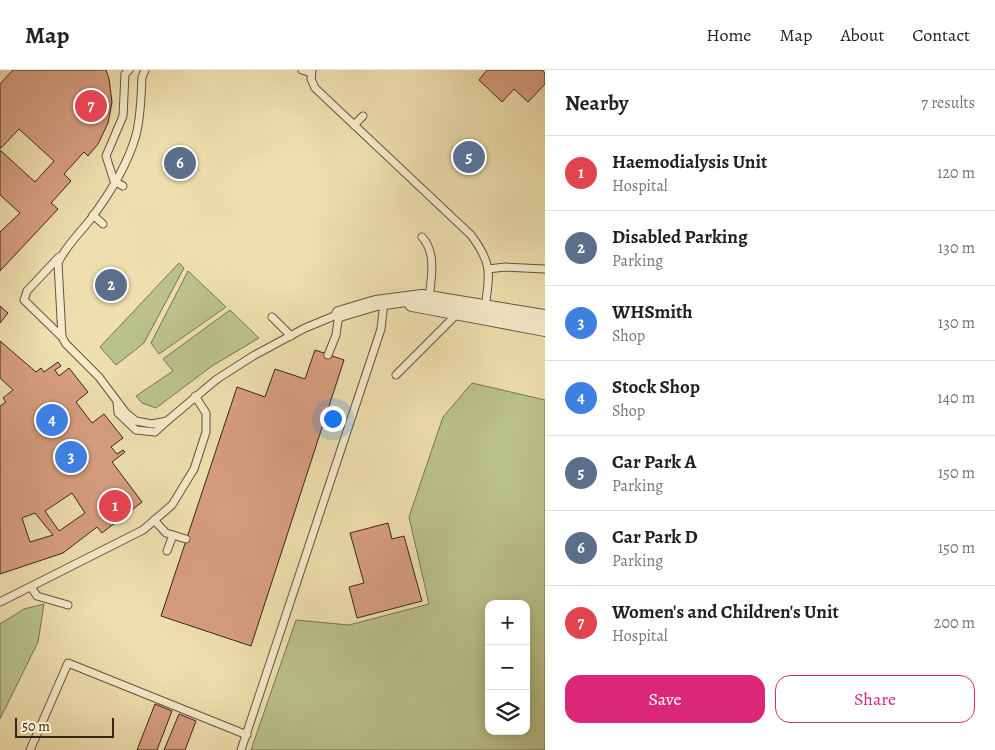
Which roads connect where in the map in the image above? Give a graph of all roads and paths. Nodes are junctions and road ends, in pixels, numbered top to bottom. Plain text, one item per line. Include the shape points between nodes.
1 (129, 70) edge
2 (146, 70) edge
3 (302, 70) edge
4 (312, 72) edge
5 (363, 116) dead end
6 (354, 125) junction
7 (114, 181) junction
8 (123, 186) dead end
9 (93, 215) junction
10 (103, 224) dead end
11 (422, 237) dead end
12 (62, 254) junction
13 (488, 269) junction
14 (545, 269) edge
15 (391, 302) junction
16 (429, 302) junction
17 (460, 307) junction
18 (485, 312) junction
19 (339, 314) junction
20 (272, 317) dead end
21 (545, 317) edge
22 (545, 329) edge
23 (291, 336) junction
24 (62, 337) junction
25 (328, 355) dead end
26 (396, 375) dead end
27 (194, 396) junction
28 (154, 520) junction
29 (173, 535) junction
30 (186, 539) dead end
31 (167, 552) dead end
32 (31, 587) junction
33 (0, 602) edge
34 (68, 605) dead end
35 (247, 735) junction
36 (30, 750) edge
37 (241, 750) edge

1 - 7 lane via 125,74 123,116 106,156
2 - 7 lane via 142,77 136,135
3 - 4 lane
4 - 6 lane via 315,88
5 - 6 lane
6 - 13 lane via 471,235 481,249
7 - 8 lane
7 - 9 lane
9 - 10 lane
9 - 12 lane
11 - 16 lane via 430,247 432,261
12 - 24 lane via 58,263 58,282
12 - 24 lane via 27,291 24,300
13 - 14 lane
13 - 18 lane via 490,280
15 - 16 street via 414,297
15 - 19 street
15 - 35 lane
16 - 17 street
17 - 18 street
17 - 26 lane
18 - 21 street
18 - 22 street
19 - 23 lane
19 - 25 lane via 336,335
20 - 23 lane
23 - 27 lane
24 - 27 lane via 136,421 152,424 167,421
27 - 28 lane via 206,413 206,432 194,469 172,504
28 - 29 lane via 166,533
28 - 32 lane via 143,530
29 - 30 lane
29 - 31 lane
32 - 33 lane
32 - 34 lane via 37,596
35 - 36 lane via 68,664
35 - 37 lane

